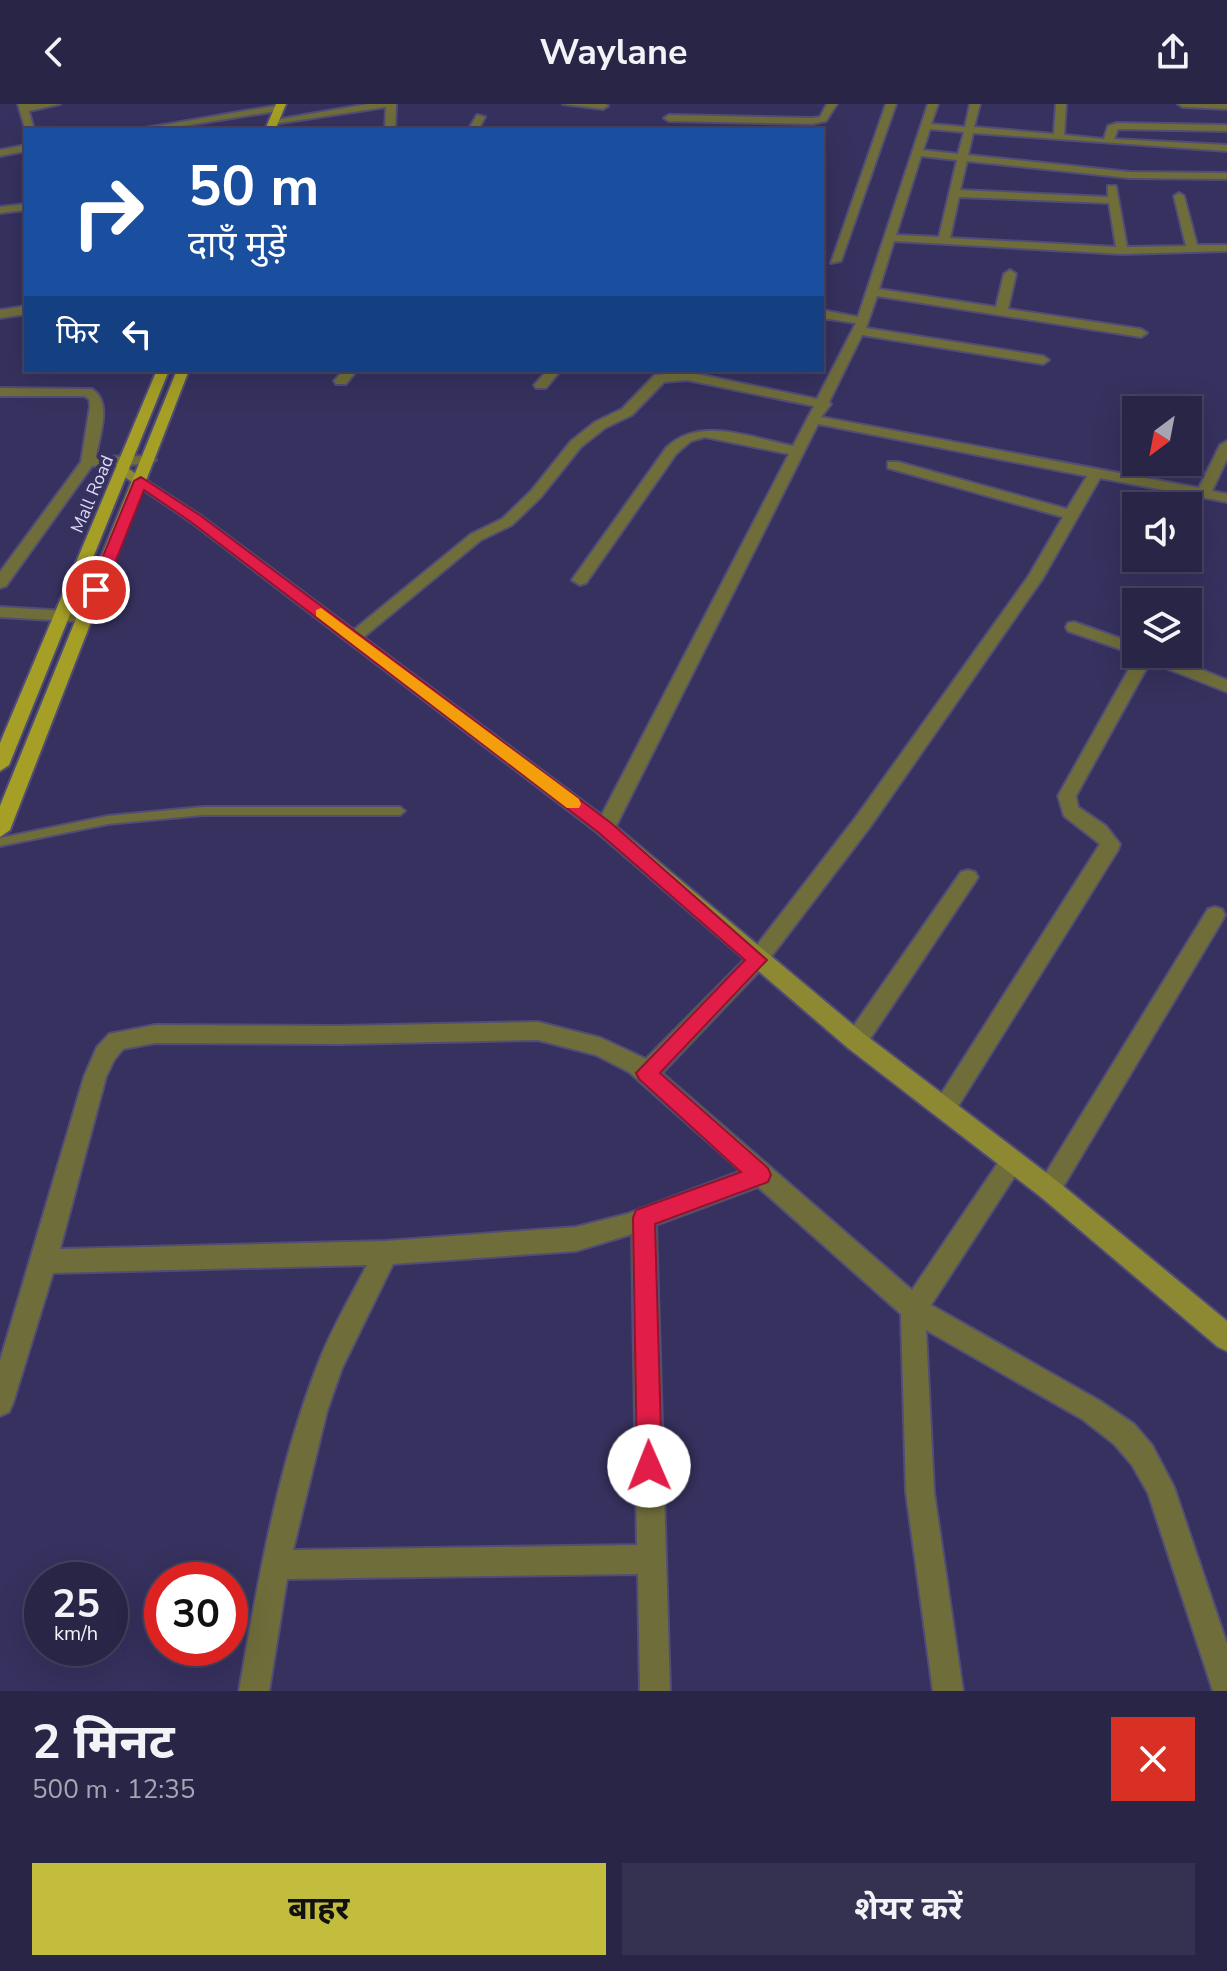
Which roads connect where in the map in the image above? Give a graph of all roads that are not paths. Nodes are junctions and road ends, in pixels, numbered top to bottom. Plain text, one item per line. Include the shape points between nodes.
1 (55, 104) edge
2 (389, 104) edge
3 (568, 104) edge
4 (832, 104) edge
5 (891, 104) edge
6 (932, 104) edge
7 (975, 104) edge
8 (1061, 104) edge
9 (1183, 104) edge
10 (23, 106) edge
11 (280, 106) edge
12 (603, 106) dead end
13 (1227, 106) edge
14 (480, 117) dead end
15 (669, 118) dead end
16 (272, 126) edge
17 (925, 126) junction
18 (28, 128) edge
19 (151, 128) edge
20 (390, 128) edge
21 (474, 128) edge
22 (970, 128) junction
23 (1227, 128) edge
24 (1059, 137) junction
25 (1091, 140) junction
26 (1108, 142) junction
27 (24, 148) edge
28 (1227, 148) edge
29 (915, 152) junction
30 (0, 153) edge
31 (961, 157) junction
32 (1088, 171) junction
33 (1110, 173) junction
34 (1227, 176) edge
35 (953, 193) junction
36 (1179, 196) dead end
37 (1114, 200) junction
38 (24, 207) edge
39 (0, 210) edge
40 (892, 238) junction
41 (943, 242) junction
42 (1227, 248) edge
43 (1122, 251) junction
44 (1193, 251) junction
45 (835, 261) dead end
46 (1010, 274) dead end
47 (873, 292) junction
48 (24, 310) edge
49 (1001, 312) junction
50 (0, 314) edge
51 (824, 315) edge
52 (861, 326) junction
53 (1141, 333) dead end
54 (1043, 360) dead end
55 (162, 372) edge
56 (182, 372) edge
57 (553, 372) edge
58 (718, 376) edge
59 (541, 385) dead end
60 (0, 392) edge
61 (824, 404) junction
62 (816, 420) junction
63 (797, 451) junction
64 (1225, 453) edge
65 (88, 462) junction
66 (893, 465) dead end
67 (131, 471) junction
68 (1095, 474) junction
69 (1204, 492) junction
70 (1227, 498) edge
71 (1072, 515) junction
72 (580, 580) dead end
73 (0, 583) edge
74 (0, 612) edge
75 (61, 617) junction
76 (85, 617) junction
77 (1074, 627) dead end
78 (353, 637) junction
79 (1122, 645) edge
80 (1138, 668) edge
81 (1181, 668) edge
82 (1227, 686) edge
83 (0, 765) edge
84 (400, 811) dead end
85 (605, 828) junction
86 (0, 830) edge
87 (0, 842) edge
88 (968, 877) dead end
89 (1215, 915) dead end
90 (757, 960) junction
91 (856, 1041) junction
92 (647, 1073) junction
93 (944, 1109) junction
94 (1012, 1161) junction
95 (760, 1175) junction
96 (1049, 1189) junction
97 (644, 1218) junction
98 (386, 1253) junction
99 (44, 1261) junction
100 (914, 1309) junction
101 (1227, 1338) edge
102 (0, 1403) edge
103 (651, 1559) junction
104 (275, 1565) junction
105 (1216, 1633) edge
106 (1227, 1689) edge
107 (254, 1691) edge
108 (655, 1691) edge
109 (948, 1691) edge

1 - 10 street
2 - 16 street
2 - 20 street
3 - 12 street
4 - 15 street via 823,119 812,121
5 - 45 street
6 - 17 street
7 - 22 street
8 - 24 street
9 - 13 street
10 - 18 street
11 - 16 main road
11 - 19 street
14 - 21 street
17 - 22 street
17 - 29 street
22 - 24 street
22 - 31 street
23 - 26 street via 1117,126 1111,128
24 - 25 street
25 - 26 street
25 - 32 street
26 - 28 street
27 - 30 street
29 - 31 street
29 - 40 street
31 - 32 street
31 - 35 street
32 - 33 street
33 - 34 street
33 - 37 street
35 - 37 street
35 - 41 street
36 - 44 street
37 - 43 street
38 - 39 street
40 - 41 street
40 - 47 street
41 - 43 street
42 - 44 street
43 - 44 street
46 - 49 street
47 - 49 street
47 - 52 street
48 - 50 street
49 - 53 street
51 - 52 street
52 - 54 street
52 - 61 street
55 - 67 main road, Mall Road
56 - 67 main road, Mall Road via 149,460
57 - 59 street
58 - 61 street
58 - 78 street via 667,376 654,382 627,412 576,444 507,522 476,537
60 - 65 street via 87,392 95,397
61 - 62 street
62 - 63 street
62 - 68 street
63 - 72 street via 693,434 671,451
63 - 85 street
64 - 69 street
65 - 67 street
65 - 73 street
66 - 71 street
67 - 75 main road, Mall Road
67 - 76 main road, Mall Road
67 - 78 main road
68 - 69 street
68 - 71 street
69 - 70 street
71 - 90 street via 1035,578 863,822
74 - 75 street
75 - 76 street
75 - 83 main road, Mall Road
76 - 86 main road, Mall Road
77 - 79 street
78 - 85 main road
80 - 93 street via 1067,796 1070,813 1101,829 1108,850
81 - 82 street
84 - 87 lane via 203,811 108,820
85 - 90 main road
88 - 91 street
89 - 96 street
90 - 91 main road
90 - 92 street
91 - 93 main road
92 - 95 street
92 - 99 street via 601,1047 538,1031 129,1037 105,1054 95,1077
93 - 94 main road
94 - 96 main road
94 - 100 street
95 - 97 street
95 - 100 street
96 - 101 main road
97 - 98 street via 576,1239
97 - 103 street
98 - 99 street
98 - 104 street via 318,1399
99 - 102 street
100 - 105 street via 1124,1434 1160,1487
100 - 109 street via 920,1492
103 - 104 street
103 - 108 street
104 - 107 street
105 - 106 street

